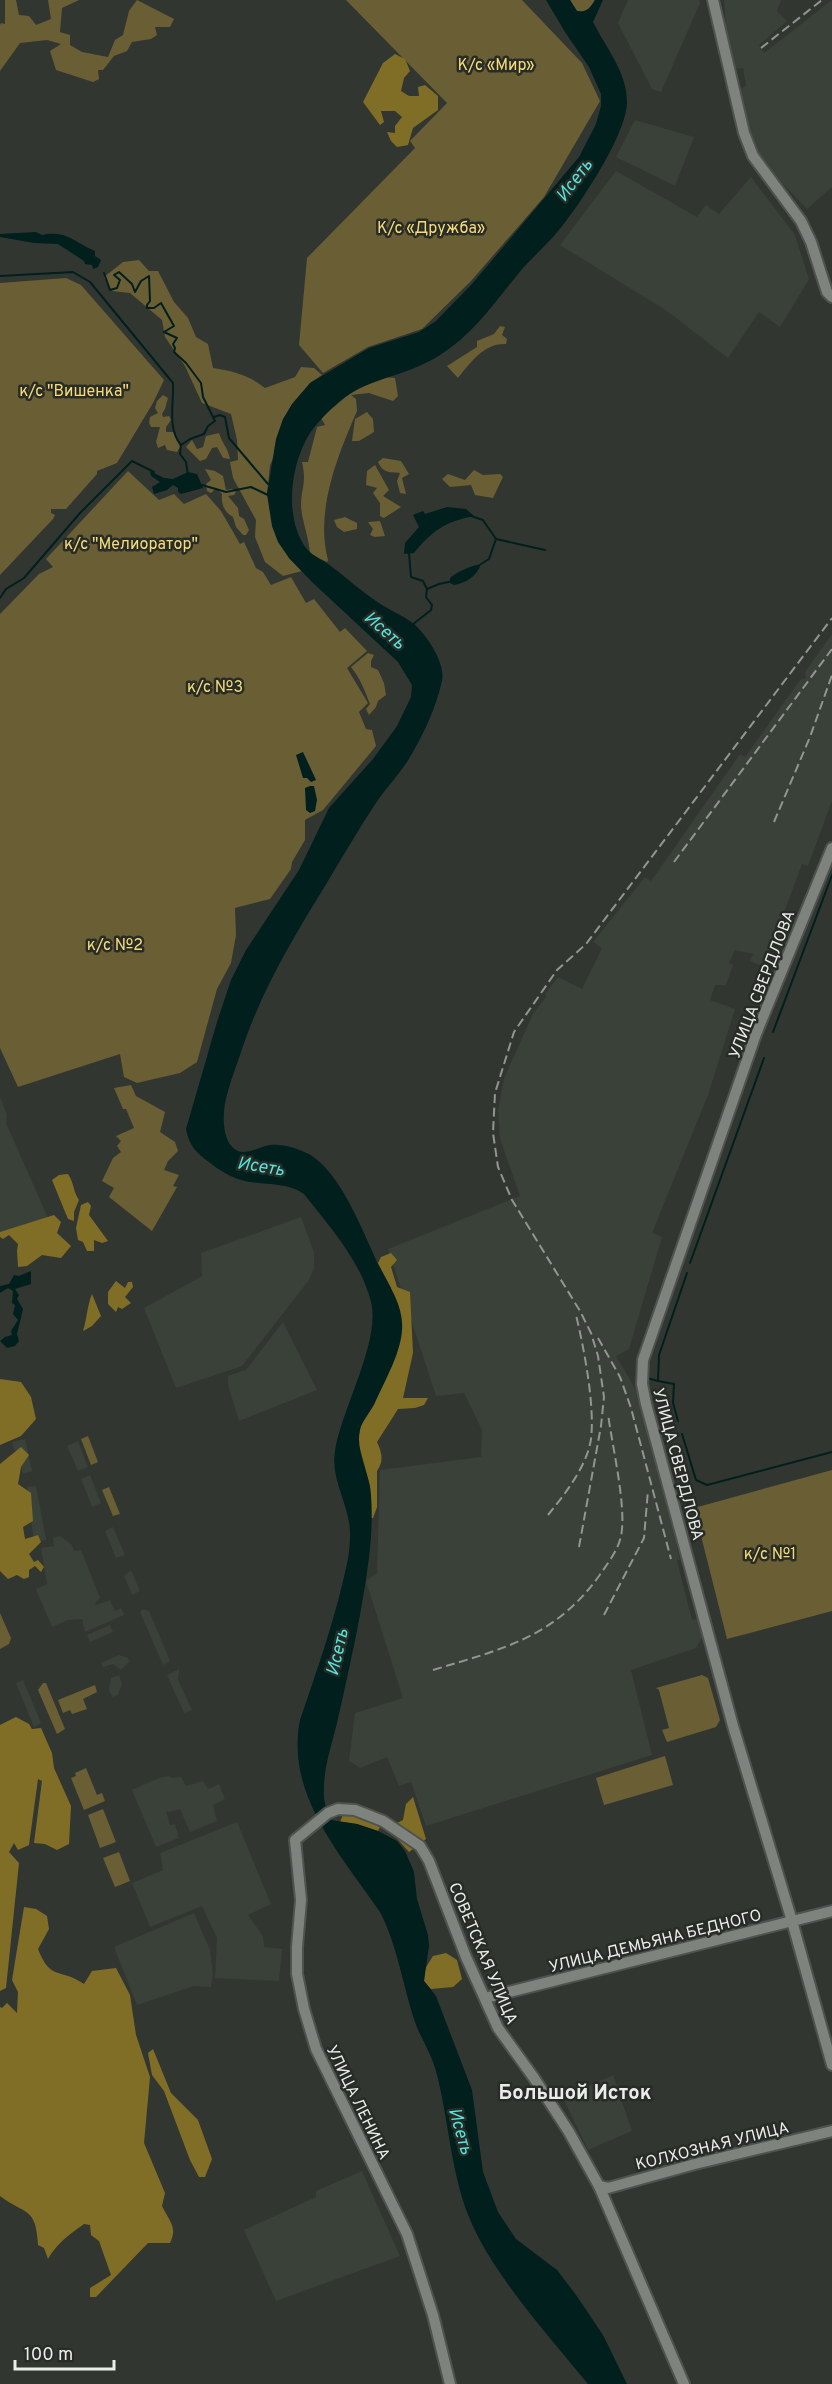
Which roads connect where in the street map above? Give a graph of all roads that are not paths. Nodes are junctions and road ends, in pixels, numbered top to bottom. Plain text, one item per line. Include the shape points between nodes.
1 (713, 0) edge
2 (832, 297) edge
3 (832, 848) edge
4 (308, 1829) joint
5 (832, 1911) edge
6 (792, 1921) junction
7 (485, 1998) junction
8 (832, 2065) edge
9 (832, 2131) edge
10 (599, 2186) junction
11 (450, 2384) edge
12 (684, 2384) edge

1 - 2 street via 744,133 753,156 801,221 826,292
3 - 6 street, УЛИЦА СВЕРДЛОВА via 756,1034 641,1370 646,1404 730,1716
4 - 7 street, СОВЕТСКАЯ УЛИЦА via 328,1813 355,1810 383,1821 420,1845
4 - 11 street, УЛИЦА ЛЕНИНА via 295,1840 301,1900 299,1990 316,2049 407,2234
5 - 6 street, УЛИЦА ДЕМЬЯНА БЕДНОГО
6 - 7 street, УЛИЦА ДЕМЬЯНА БЕДНОГО
6 - 8 street, УЛИЦА СВЕРДЛОВА
7 - 10 street, СОВЕТСКАЯ УЛИЦА via 498,2028 551,2105
9 - 10 street, КОЛХОЗНАЯ УЛИЦА via 608,2188
10 - 12 street, СОВЕТСКАЯ УЛИЦА

